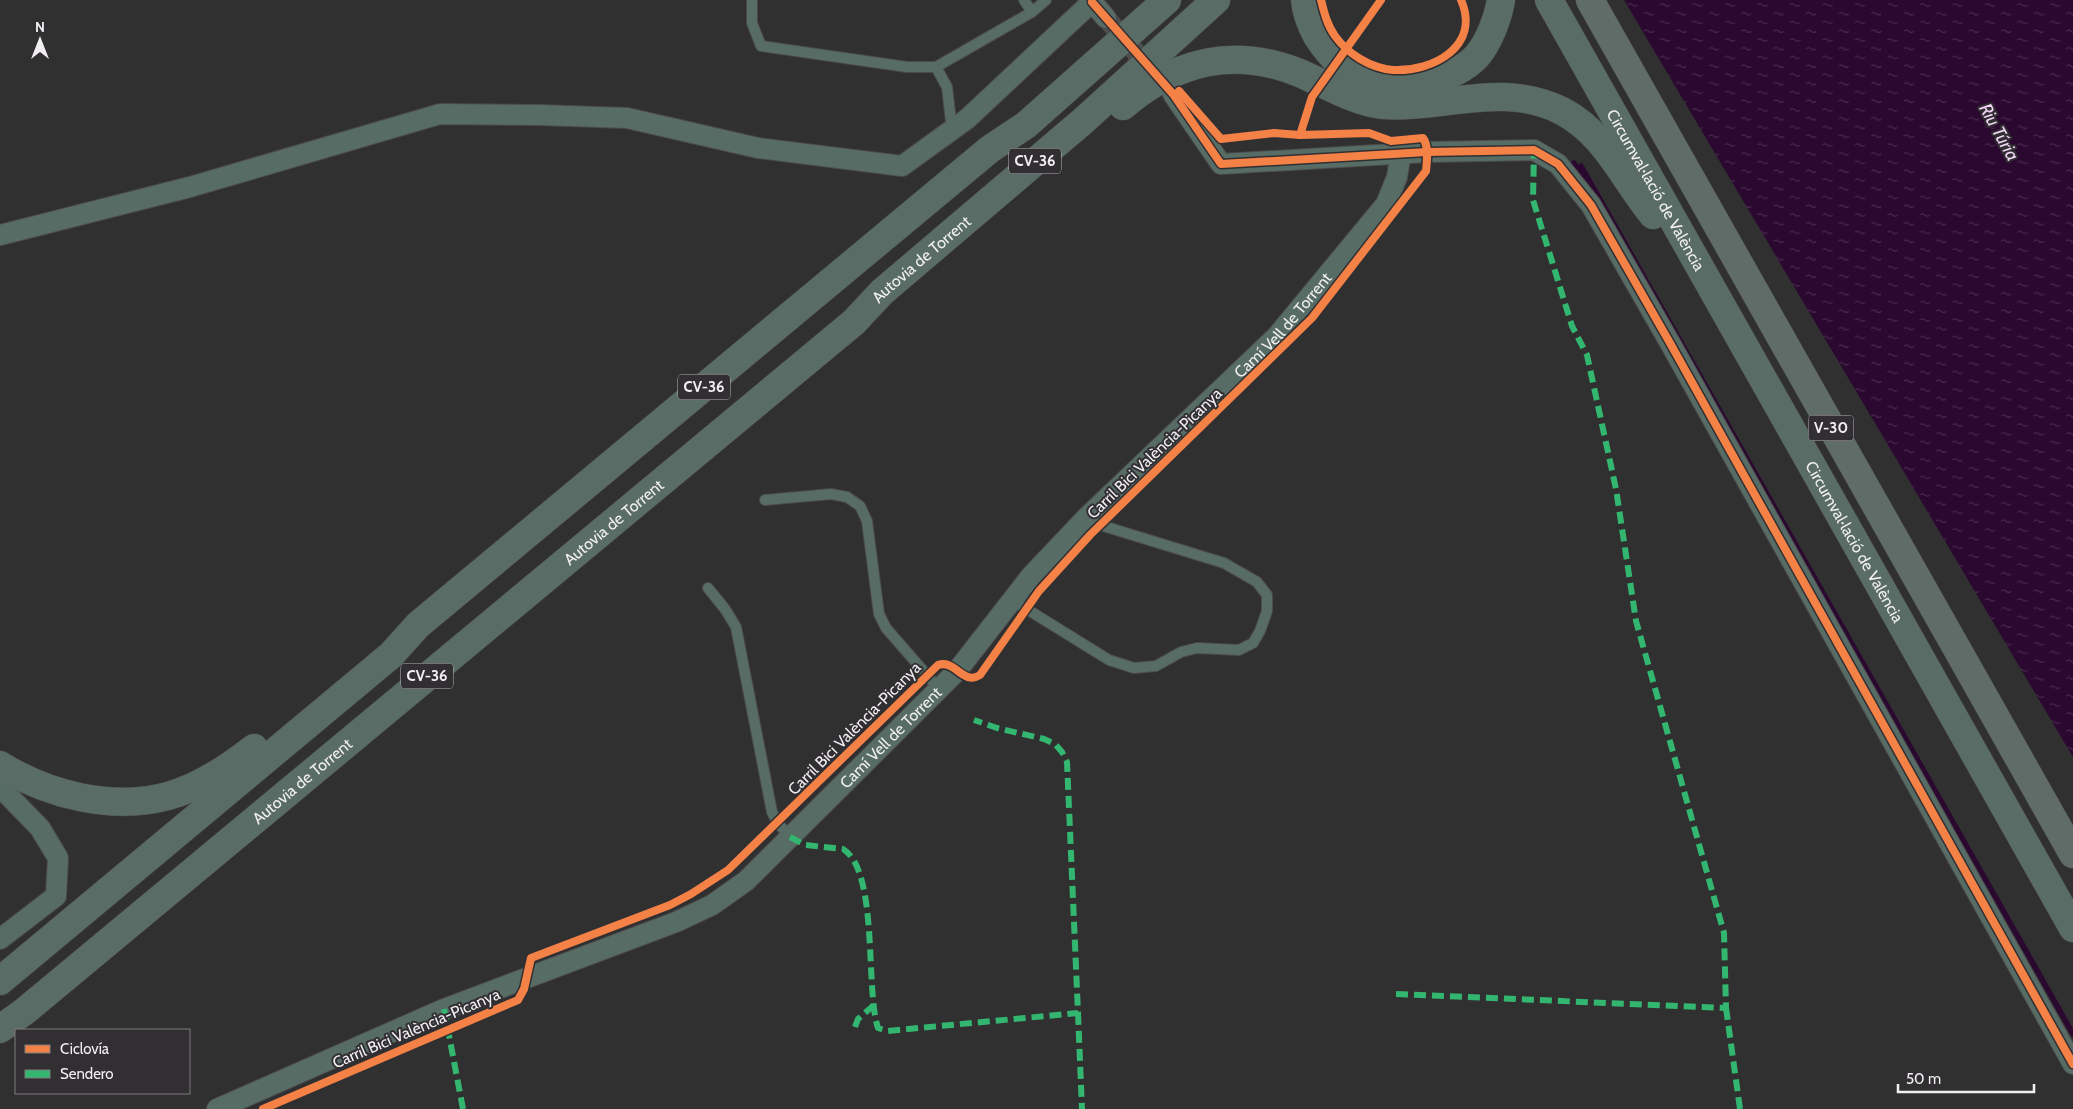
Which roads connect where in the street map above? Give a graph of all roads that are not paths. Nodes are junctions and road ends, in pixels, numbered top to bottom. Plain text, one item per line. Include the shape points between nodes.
1 (752, 0) edge
2 (1024, 0) edge
3 (1046, 0) edge
4 (1147, 0) edge
5 (1167, 0) edge
6 (1216, 0) edge
7 (1305, 0) edge
8 (1501, 0) edge
9 (1550, 0) edge
10 (1590, 0) edge
11 (1093, 1) edge
12 (1032, 12) junction
13 (1106, 18) tunnel mouth
14 (936, 67) junction
15 (1172, 94) dead end
16 (952, 130) junction
17 (990, 149) junction
18 (1400, 153) junction
19 (0, 235) edge
20 (1686, 242) junction
21 (854, 322) junction
22 (765, 500) dead end
23 (1086, 518) junction
24 (708, 588) dead end
25 (1012, 600) junction
26 (418, 625) junction
27 (939, 689) junction
28 (0, 764) edge
29 (0, 788) edge
30 (790, 837) junction
31 (2073, 854) edge
32 (2073, 928) edge
33 (0, 939) edge
34 (0, 981) edge
35 (0, 1029) edge
36 (2073, 1064) edge
37 (217, 1109) edge

1 - 14 lane via 752,23 761,46 907,67
2 - 12 lane
3 - 12 lane
4 - 17 highway via 1016,115
5 - 17 highway, CV-36 via 1026,125
6 - 21 highway, Autovia de Torrent / CV-36 via 1083,121 882,292
7 - 8 highway via 1311,25 1324,47 1344,67 1364,79 1388,84 1413,84 1458,70 1477,56 1491,33
9 - 20 highway, Circumval·lació de València / V-30
10 - 31 highway, V-30
11 - 13 street
11 - 16 street
12 - 14 lane
14 - 16 lane via 947,87
15 - 18 street via 1221,164
16 - 19 street via 902,166 758,148 627,118 440,114 190,187
17 - 26 highway, CV-36
18 - 23 street, Camí Vell de Torrent via 1398,177 1386,204 1277,336
18 - 36 street via 1534,150 1558,164 1591,204
20 - 21 highway via 1652,214 1591,130 1562,111 1528,99 1492,96 1419,105 1381,105 1300,73 1269,63 1236,58 1173,72 1145,87 894,301
20 - 32 highway, Circumval·lació de València / V-30
21 - 35 highway, Autovia de Torrent / CV-36
22 - 27 lane via 831,494 847,497 860,506 867,521 880,614 886,628
23 - 25 street, Camí Vell de Torrent
23 - 25 lane via 1224,563 1257,582 1267,595 1267,611 1253,643 1239,650 1197,648 1181,652 1156,666 1134,668 1109,660
24 - 30 lane via 736,627 772,812
25 - 27 street, Camí Vell de Torrent via 957,671
26 - 28 highway via 379,644 235,763 202,783 167,796 131,801 97,800 55,792
26 - 34 highway, CV-36 via 391,655
27 - 30 street, Camí Vell de Torrent
29 - 33 street via 40,828 58,858 56,896
30 - 37 street, Camí Vell de Torrent via 730,894 676,922 444,1009

